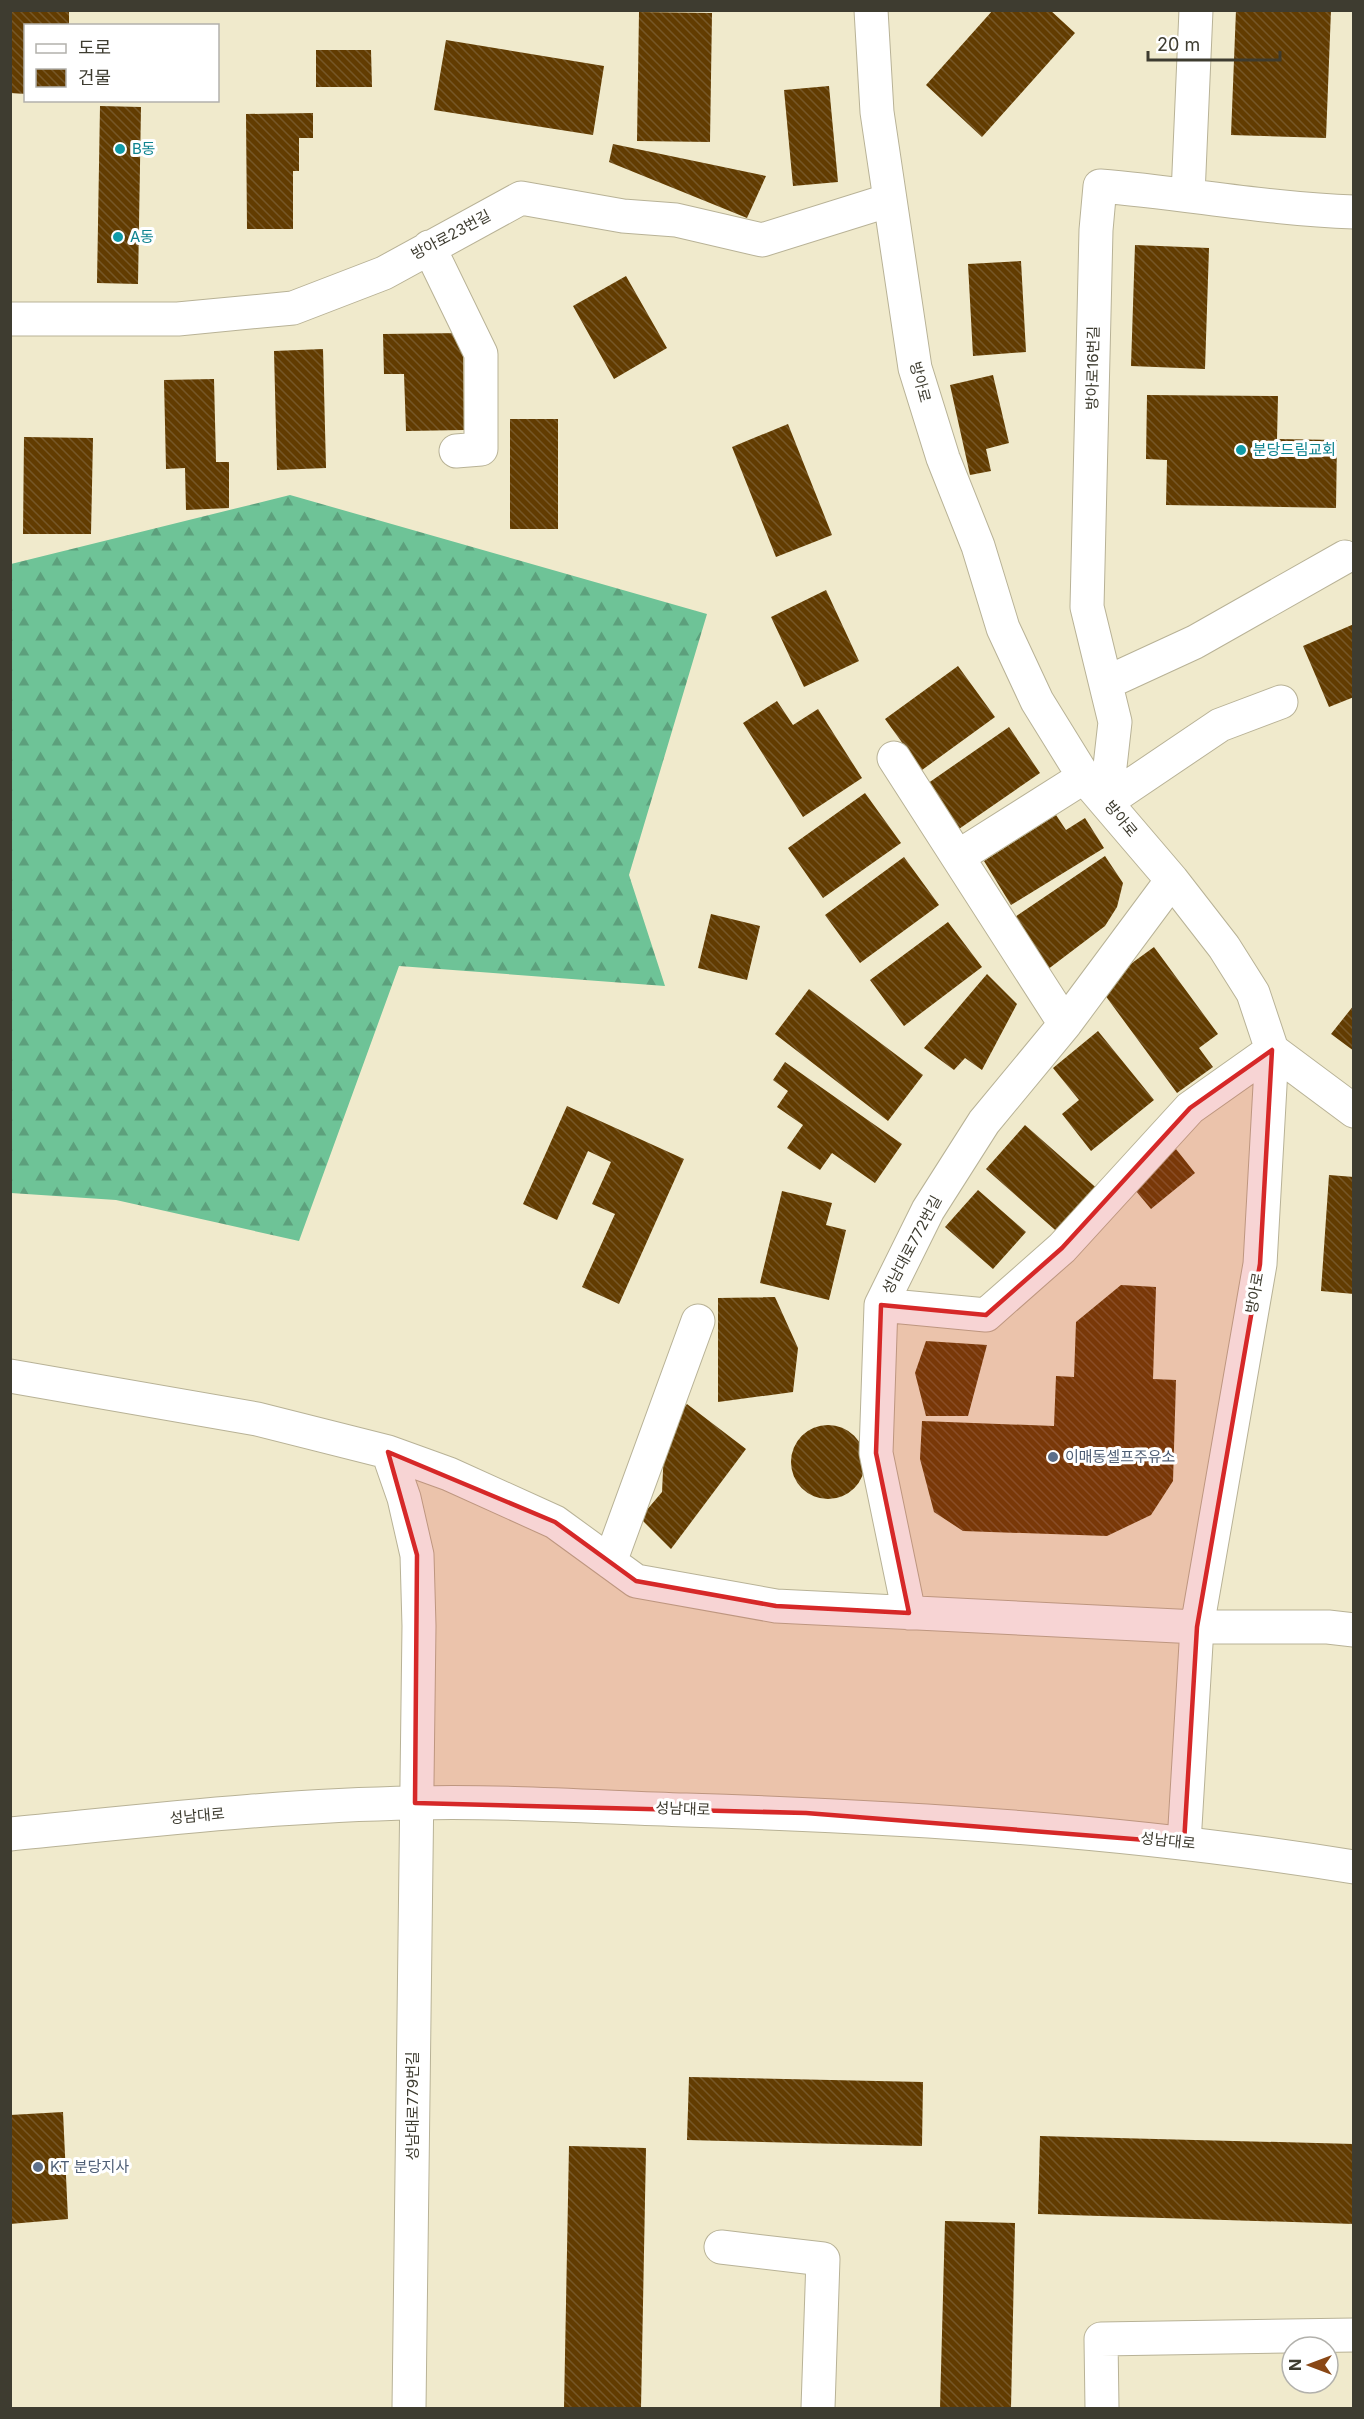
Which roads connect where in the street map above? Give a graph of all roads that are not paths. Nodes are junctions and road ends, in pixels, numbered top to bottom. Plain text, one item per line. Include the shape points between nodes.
1 (871, 10) edge
2 (1196, 10) edge
3 (1188, 195) junction
4 (890, 200) junction
5 (1353, 212) edge
6 (429, 247) junction
7 (10, 319) edge
8 (456, 452) dead end
9 (1345, 557) dead end
10 (1106, 683) junction
11 (1281, 702) dead end
12 (894, 758) dead end
13 (1084, 777) junction
14 (1106, 802) junction
15 (959, 855) junction
16 (1172, 880) junction
17 (1065, 1024) junction
18 (1272, 1050) junction
19 (1353, 1111) edge
20 (881, 1305) junction
21 (698, 1321) dead end
22 (10, 1376) edge
23 (388, 1452) junction
24 (610, 1562) junction
25 (909, 1613) junction
26 (1197, 1627) junction
27 (1353, 1630) edge
28 (416, 1803) junction
29 (10, 1834) edge
30 (1184, 1843) junction
31 (1353, 1867) edge
32 (721, 2247) dead end
33 (1353, 2335) edge
34 (409, 2409) edge
35 (819, 2409) edge
36 (1102, 2409) edge

1 - 4 street, 방아로 via 877,112
2 - 3 street
3 - 5 street, 방아로16번길 via 1244,205
3 - 10 street, 방아로16번길 via 1100,186 1087,607
4 - 6 street, 방아로23번길 via 762,240 676,220 624,216 521,198
4 - 13 street, 방아로 via 915,368 943,458 978,546 1003,628 1037,701
6 - 7 street, 방아로23번길 via 384,273 293,308 178,320
6 - 8 street via 481,354 481,448
9 - 10 street via 1195,642
10 - 14 street, 방아로16번길 via 1114,722
11 - 14 street via 1220,725
12 - 15 street
13 - 14 street, 방아로
13 - 15 street
14 - 16 street, 방아로
15 - 17 street
16 - 17 street, 성남대로772번길
16 - 18 street, 방아로 via 1254,993
17 - 20 street, 성남대로772번길 via 984,1122 928,1210
18 - 19 street
18 - 20 street via 1190,1108 1062,1248 986,1315
18 - 26 street, 방아로 via 1260,1264
20 - 25 street, 성남대로772번길 via 876,1453
21 - 24 street
22 - 23 street via 257,1419
23 - 24 street via 555,1522
23 - 28 street, 성남대로779번길 via 417,1555
24 - 25 street via 636,1581 776,1606
25 - 26 street
26 - 27 street
26 - 30 street, 방아로
28 - 29 street, 성남대로 via 265,1810
28 - 30 street, 성남대로 via 806,1813
28 - 34 street, 성남대로779번길
30 - 31 street, 성남대로
32 - 35 street via 824,2259
33 - 36 street via 1101,2339

